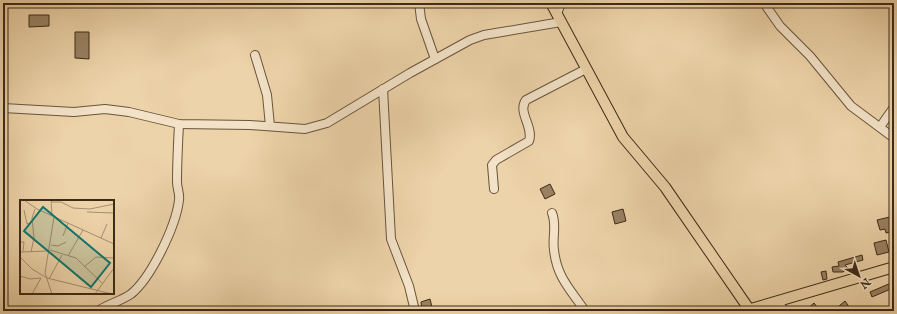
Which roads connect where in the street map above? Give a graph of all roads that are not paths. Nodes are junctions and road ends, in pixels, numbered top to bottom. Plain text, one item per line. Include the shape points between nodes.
1 (418, 3) edge
2 (551, 3) edge
3 (561, 3) edge
4 (764, 3) edge
5 (559, 18) junction
6 (255, 54) dead end
7 (436, 59) junction
8 (586, 69) junction
9 (383, 89) junction
10 (3, 108) edge
11 (894, 108) edge
12 (178, 124) junction
13 (270, 126) junction
14 (880, 127) junction
15 (894, 138) edge
16 (494, 189) dead end
17 (552, 213) dead end
18 (894, 267) edge
19 (777, 302) junction
20 (746, 310) edge
21 (98, 311) edge
22 (415, 311) edge
23 (585, 311) edge
24 (785, 311) edge

1 - 7 street via 421,19
2 - 5 main road
3 - 5 street
4 - 14 street via 780,26 810,56 851,106
5 - 7 street via 484,35
5 - 8 main road
6 - 13 street via 267,96
7 - 9 street
8 - 16 street via 526,100 523,109 530,137 522,146 496,160 492,165
8 - 20 main road via 623,137 664,187
9 - 13 street via 320,126 305,129
9 - 22 street via 391,239 409,286
10 - 12 street via 74,112 105,109
11 - 14 street
12 - 13 street
12 - 21 street via 179,199 177,212 166,239 153,268 140,284 130,294
14 - 15 street
17 - 23 street via 555,220 554,250 562,280
18 - 19 main road
19 - 20 main road
19 - 24 street

